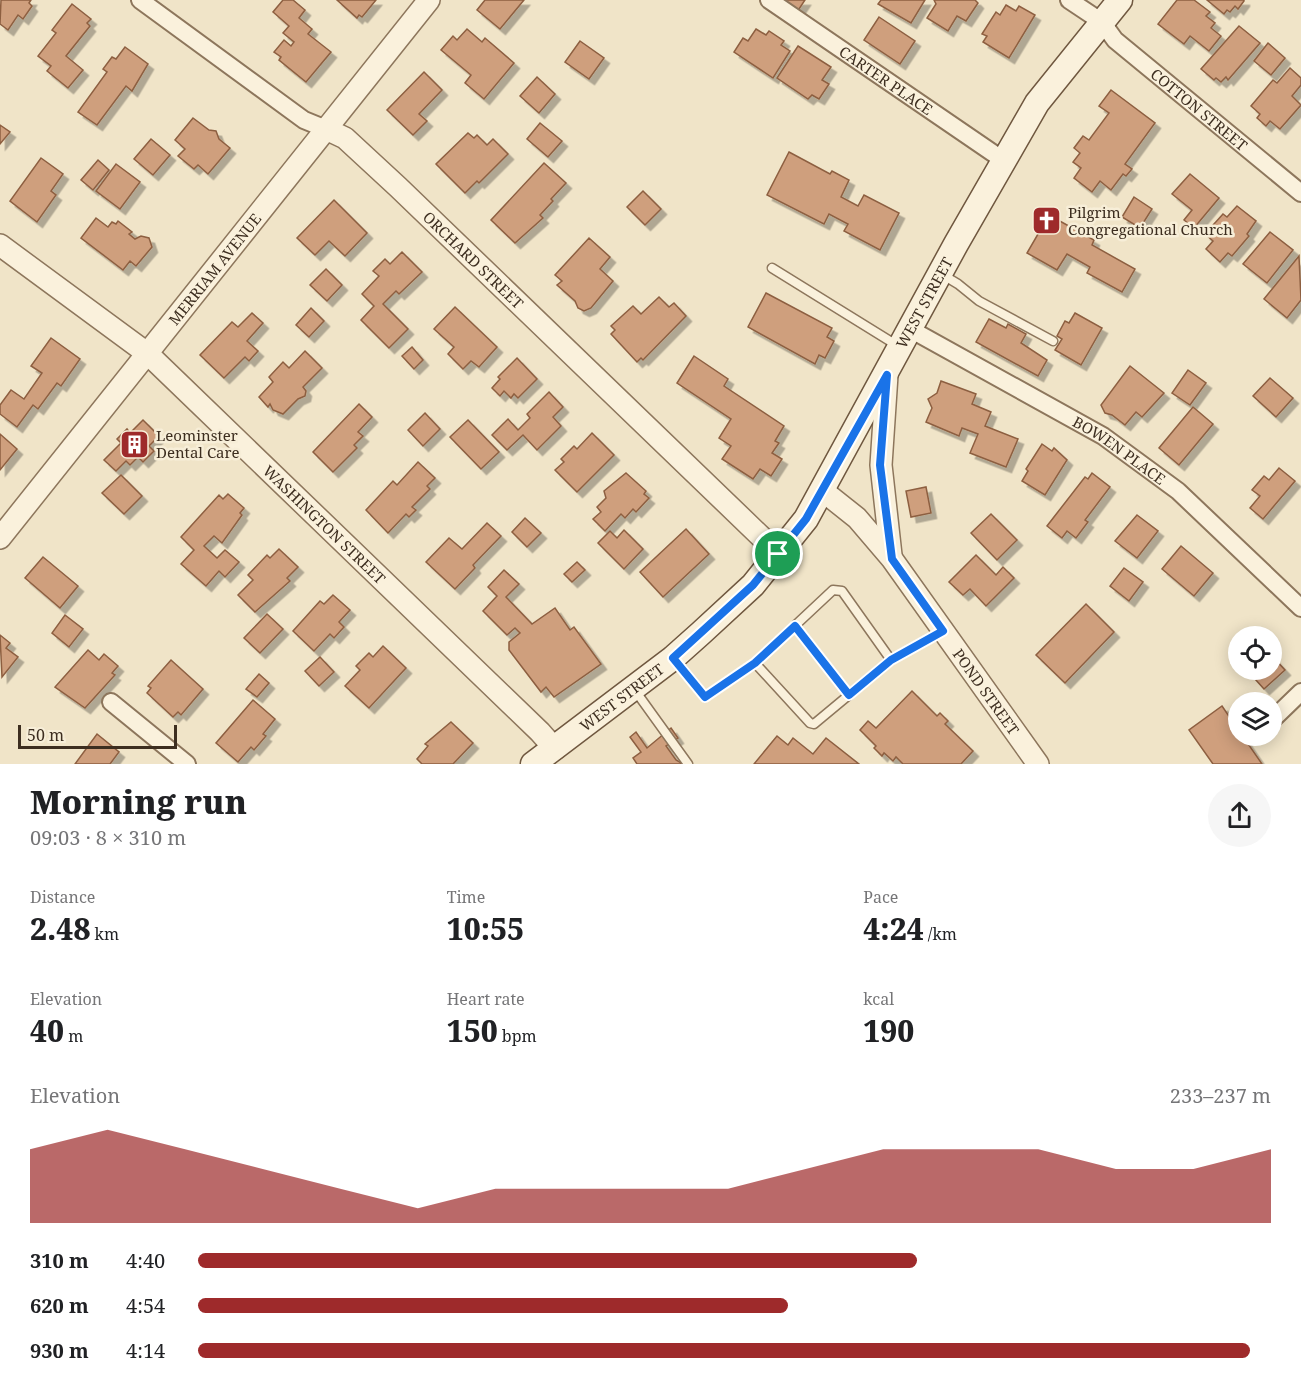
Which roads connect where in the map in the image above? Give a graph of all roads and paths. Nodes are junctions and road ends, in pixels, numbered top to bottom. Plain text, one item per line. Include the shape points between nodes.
1 (140, 0) edge
2 (429, 0) edge
3 (769, 0) edge
4 (1069, 0) edge
5 (1120, 0) edge
6 (1102, 22) junction
7 (326, 129) junction
8 (1003, 160) junction
9 (1301, 193) edge
10 (0, 245) edge
11 (772, 268) dead end
12 (940, 274) junction
13 (906, 338) junction
14 (1053, 341) dead end
15 (148, 354) junction
16 (887, 375) junction
17 (823, 491) junction
18 (0, 538) edge
19 (778, 554) junction
20 (892, 559) junction
21 (1301, 608) edge
22 (795, 626) junction
23 (943, 631) junction
24 (673, 658) junction
25 (891, 660) junction
26 (755, 663) junction
27 (633, 688) junction
28 (1301, 692) edge
29 (849, 695) junction
30 (111, 702) dead end
31 (1282, 710) edge
32 (547, 758) edge
33 (187, 764) edge
34 (688, 764) edge
35 (1038, 764) edge

1 - 7 street, ORCHARD STREET via 304,120
2 - 7 street, MERRIAM AVENUE
3 - 8 street, CARTER PLACE
4 - 6 street, COTTON STREET
5 - 6 main road, WEST STREET
6 - 8 main road, WEST STREET via 1037,103
6 - 9 street, COTTON STREET via 1114,40
7 - 15 street, MERRIAM AVENUE
7 - 19 street, ORCHARD STREET via 345,138 398,187
8 - 12 main road, WEST STREET
10 - 15 street, WASHINGTON STREET
11 - 13 lane
12 - 13 main road, WEST STREET
12 - 14 lane via 979,301
13 - 16 main road, WEST STREET
13 - 21 street, BOWEN PLACE via 1103,436 1178,491
15 - 18 street, MERRIAM AVENUE
15 - 32 street, WASHINGTON STREET via 540,732
16 - 17 main road, WEST STREET
16 - 20 street, POND STREET via 880,465
17 - 19 main road, WEST STREET
17 - 20 street, POND STREET via 857,518
19 - 24 main road, WEST STREET via 753,585
20 - 23 street, POND STREET
22 - 25 lane via 838,589
22 - 26 lane
22 - 29 lane
23 - 25 lane
23 - 35 street, POND STREET
24 - 26 lane via 705,697
24 - 27 main road, WEST STREET
25 - 29 lane
26 - 29 lane via 810,723 814,724
27 - 32 main road, WEST STREET
27 - 34 lane
28 - 31 street
30 - 33 street

